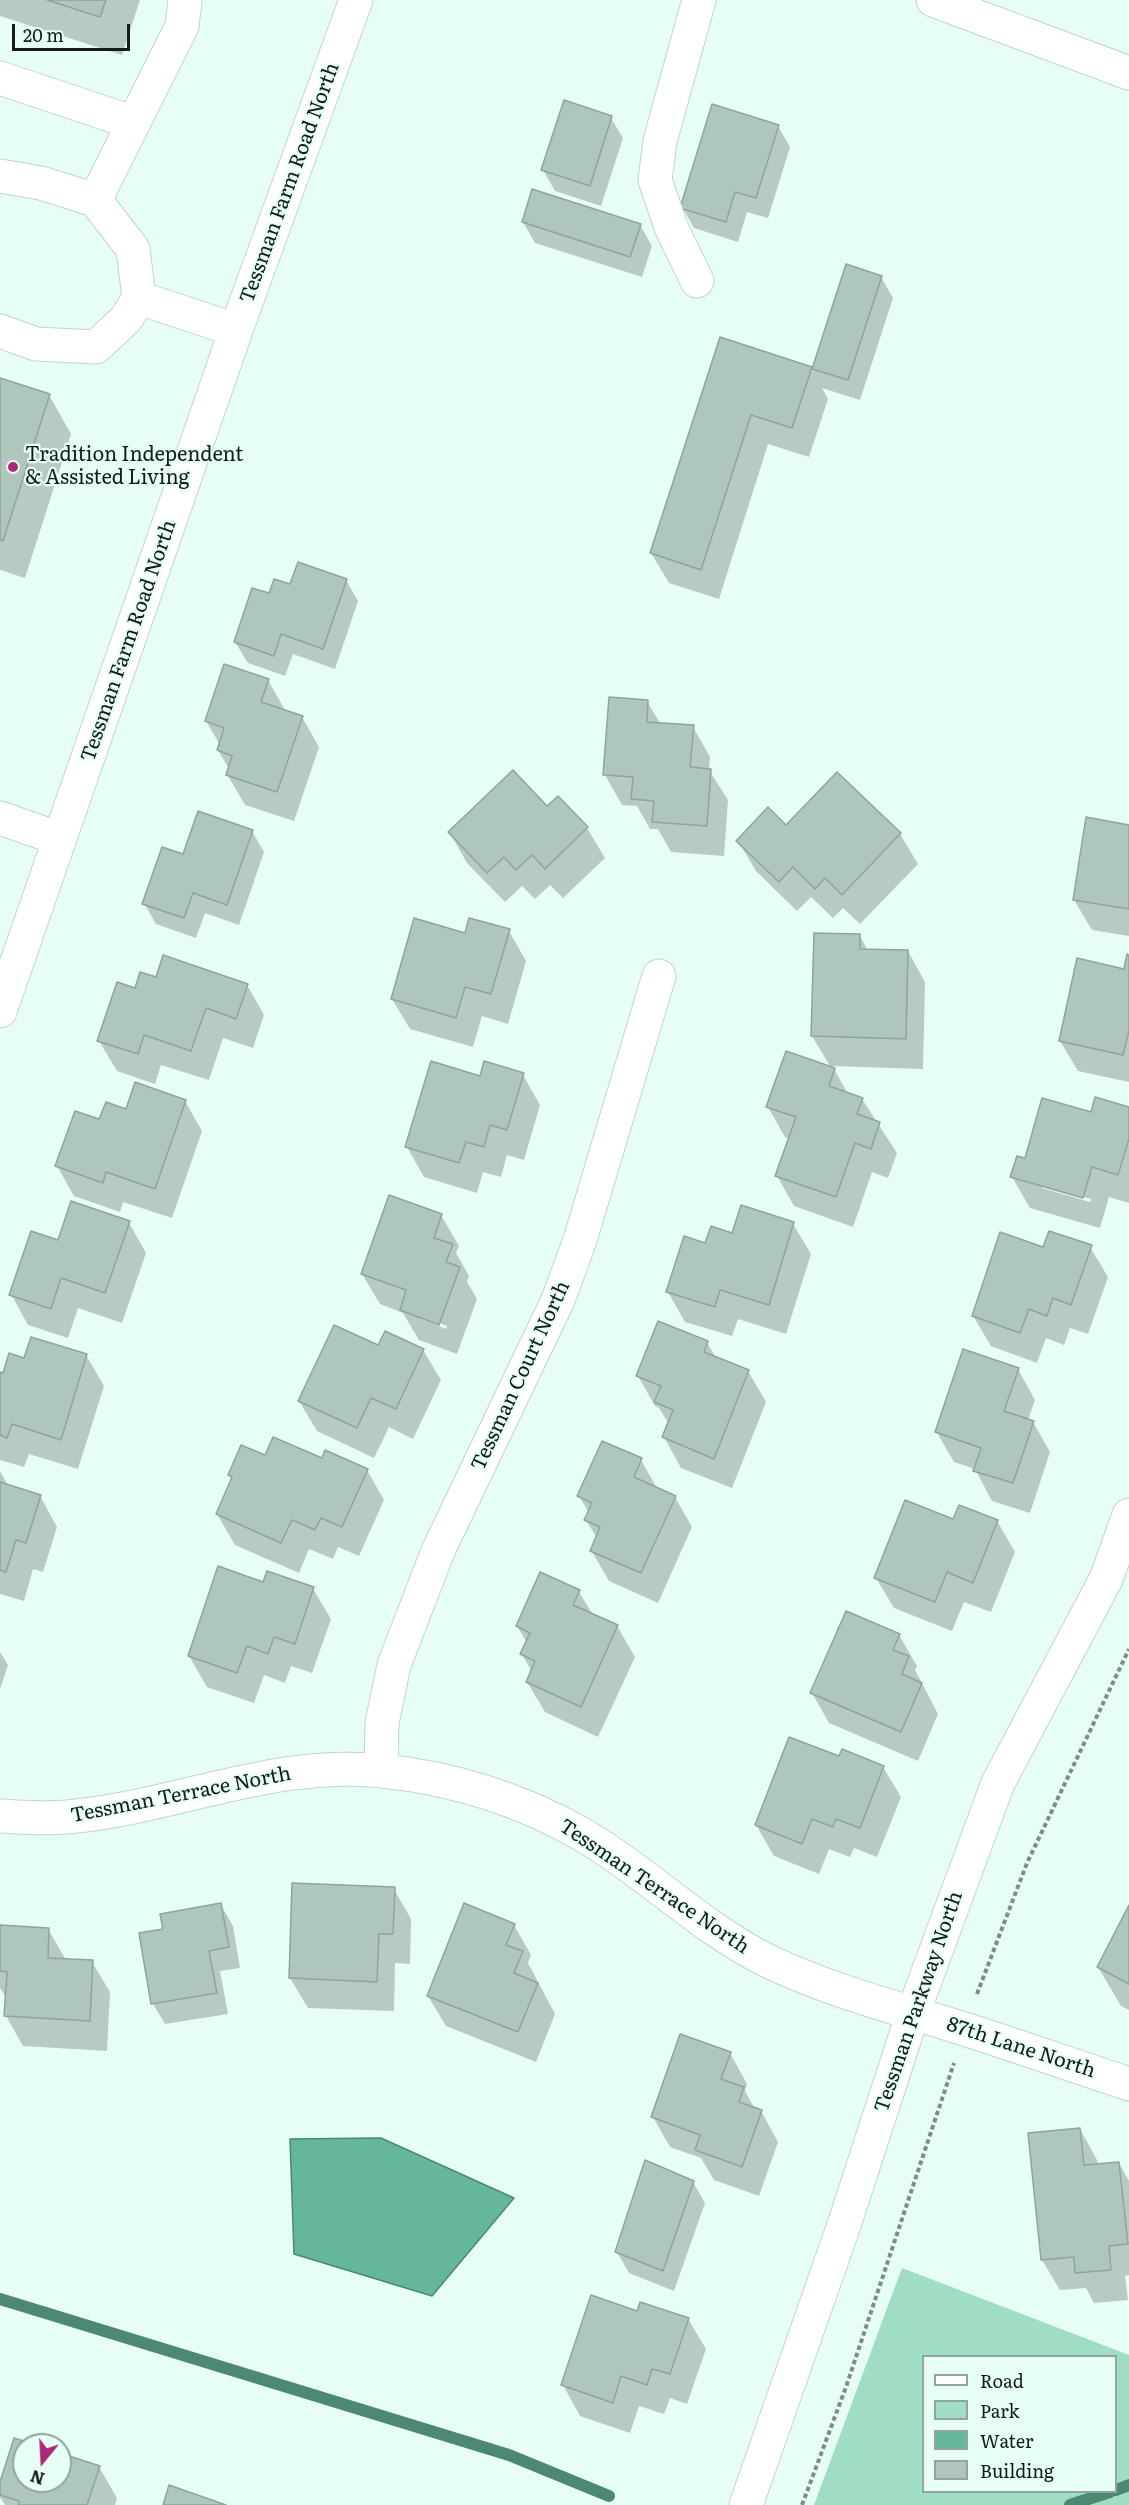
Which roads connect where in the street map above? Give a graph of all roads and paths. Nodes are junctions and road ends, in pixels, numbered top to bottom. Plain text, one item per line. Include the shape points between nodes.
1 (185, 0) edge
2 (356, 0) edge
3 (699, 0) edge
4 (933, 0) edge
5 (1129, 73) edge
6 (0, 78) edge
7 (134, 123) junction
8 (0, 176) edge
9 (95, 200) junction
10 (697, 281) dead end
11 (139, 298) junction
12 (236, 330) junction
13 (0, 331) edge
14 (0, 818) edge
15 (60, 839) junction
16 (659, 976) dead end
17 (0, 1011) edge
18 (1129, 1515) edge
19 (1129, 1649) edge
20 (381, 1770) junction
21 (0, 1816) edge
22 (974, 2003) dead end
23 (913, 2013) junction
24 (958, 2053) dead end
25 (1129, 2084) edge
26 (746, 2505) edge
27 (802, 2505) edge

1 - 7 street via 182,26
2 - 12 street, Tessman Farm Road North
3 - 10 street via 660,141 655,180 671,227
4 - 5 street
6 - 7 street
7 - 9 street
8 - 9 street via 41,183
9 - 11 street via 133,249
11 - 12 street
11 - 13 street via 126,319 96,347 36,344
12 - 15 street, Tessman Farm Road North
14 - 15 street
15 - 17 street, Tessman Farm Road North
16 - 20 street, Tessman Court North via 580,1240 558,1300 438,1551 394,1665 382,1723
18 - 23 street, Tessman Parkway North via 1106,1579 998,1783
19 - 22 path via 1028,1863
20 - 21 street, Tessman Terrace North via 325,1769 272,1775 66,1818
20 - 23 street, Tessman Terrace North via 436,1779 540,1813 585,1836 735,1944 805,1977
23 - 25 street, 87th Lane North
23 - 26 street, Tessman Parkway North
24 - 27 path via 846,2387

